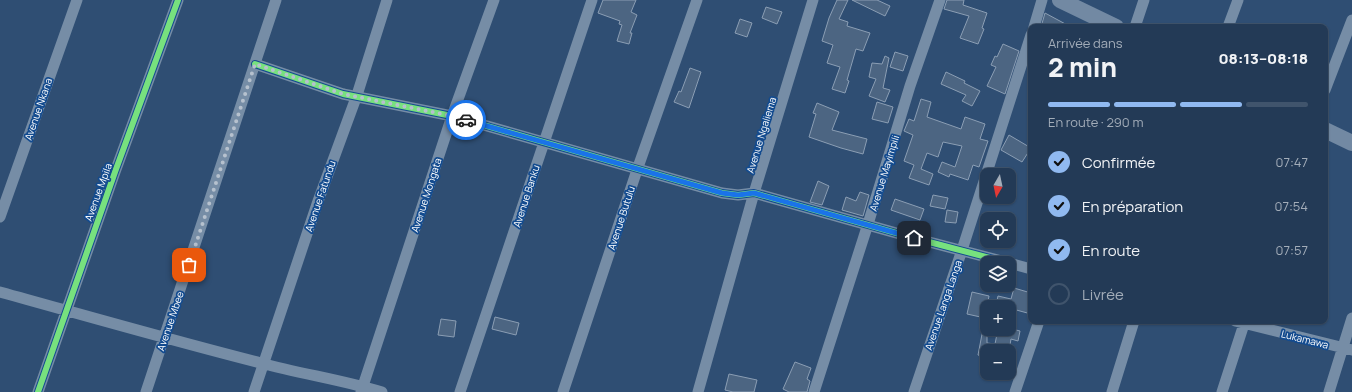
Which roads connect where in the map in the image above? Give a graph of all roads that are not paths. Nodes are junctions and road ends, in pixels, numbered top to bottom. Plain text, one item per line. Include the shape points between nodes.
1 (77, 0) edge
2 (178, 0) edge
3 (276, 0) edge
4 (388, 0) edge
5 (494, 0) edge
6 (592, 0) edge
7 (696, 0) edge
8 (813, 0) edge
9 (940, 0) edge
10 (1042, 0) edge
11 (1060, 0) edge
12 (1144, 0) edge
13 (1238, 0) edge
14 (1352, 20) edge
15 (1035, 24) edge
16 (1110, 24) edge
17 (1136, 24) edge
18 (1229, 24) edge
19 (1028, 44) edge
20 (255, 64) junction
21 (1328, 82) edge
22 (356, 96) junction
23 (452, 116) junction
24 (1328, 131) edge
25 (544, 143) junction
26 (1352, 143) edge
27 (637, 170) junction
28 (754, 193) junction
29 (0, 217) edge
30 (868, 224) junction
31 (962, 250) junction
32 (984, 256) edge
33 (1016, 265) edge
34 (1028, 268) edge
35 (0, 292) edge
36 (66, 310) junction
37 (1352, 318) edge
38 (1038, 324) edge
39 (1133, 324) edge
40 (1241, 324) edge
41 (1250, 324) edge
42 (164, 338) junction
43 (1347, 349) edge
44 (263, 364) junction
45 (362, 389) edge
46 (38, 392) edge
47 (146, 392) edge
48 (254, 392) edge
49 (382, 392) edge
50 (460, 392) edge
51 (563, 392) edge
52 (698, 392) edge
53 (814, 392) edge
54 (914, 392) edge
55 (1015, 392) edge
56 (1112, 392) edge
57 (1222, 392) edge
58 (1329, 392) edge

1 - 29 street, Avenue Nkana
2 - 36 street, Avenue Mpila
3 - 20 street, Avenue Mbee
4 - 22 street, Avenue Fatundu
5 - 23 street, Avenue Mongata
6 - 25 street, Avenue Banku
7 - 27 street, Avenue Butulu
8 - 28 street, Avenue Ngaliema
9 - 30 street, Avenue Mayimpili via 910,86
10 - 15 street
11 - 16 main road
12 - 17 street
13 - 18 street
14 - 21 street
19 - 31 street, Avenue Langa Langa
20 - 22 street via 343,94
20 - 42 street, Avenue Mbee
22 - 23 street
22 - 44 street, Avenue Fatundu
23 - 25 street
23 - 45 street, Avenue Mongata
24 - 26 main road
25 - 27 street
25 - 50 street, Avenue Banku
27 - 28 street via 722,193
27 - 51 street, Avenue Butulu
28 - 30 street
28 - 52 street, Avenue Ngaliema
30 - 31 street
30 - 53 street, Avenue Mayimpili
31 - 32 street
31 - 54 street, Avenue Langa Langa
33 - 34 street
35 - 36 street
36 - 42 street
36 - 46 street, Avenue Mpila
37 - 43 street
38 - 55 street
39 - 56 street
40 - 57 street
41 - 43 street, Lukamawa
42 - 44 street
42 - 47 street, Avenue Mbee
43 - 58 street
44 - 45 street
44 - 48 street, Avenue Fatundu
45 - 49 street

